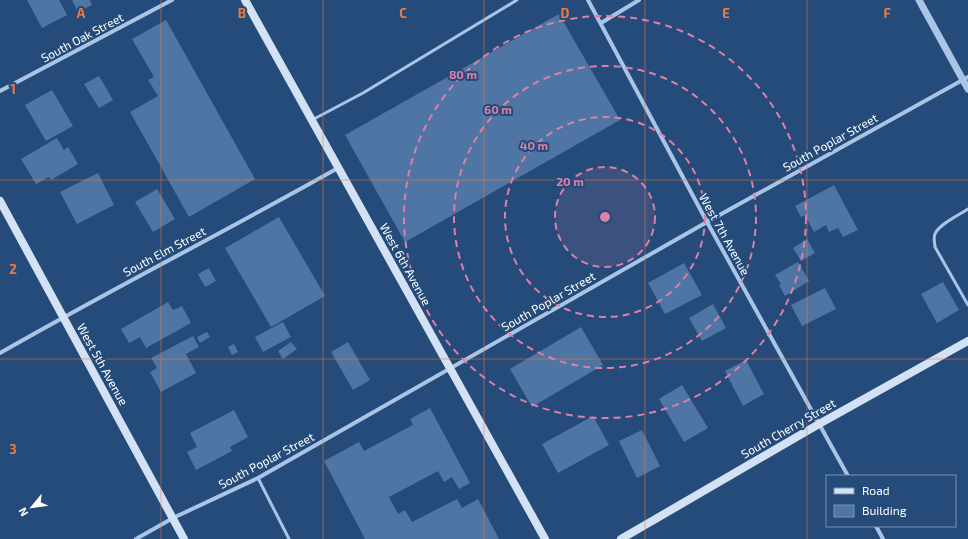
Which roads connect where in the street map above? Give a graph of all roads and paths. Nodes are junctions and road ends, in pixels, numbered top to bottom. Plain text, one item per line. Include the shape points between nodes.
1 (172, 0) edge
2 (245, 0) edge
3 (517, 0) edge
4 (588, 0) edge
5 (639, 0) edge
6 (919, 0) edge
7 (601, 23) junction
8 (966, 79) edge
9 (968, 89) edge
10 (0, 91) edge
11 (312, 120) junction
12 (339, 168) junction
13 (0, 200) edge
14 (968, 210) edge
15 (707, 222) junction
16 (968, 305) edge
17 (63, 317) junction
18 (968, 341) edge
19 (0, 353) edge
20 (450, 369) junction
21 (819, 424) junction
22 (847, 475) edge
23 (258, 478) junction
24 (173, 518) junction
25 (877, 527) edge
26 (136, 539) edge
27 (184, 539) edge
28 (289, 539) edge
29 (545, 539) edge
30 (621, 539) edge
31 (883, 539) edge

1 - 10 street, South Oak Street
2 - 11 main road, West 6th Avenue
3 - 11 lane via 363,93
4 - 7 street, West 7th Avenue
5 - 7 street
6 - 8 street
7 - 15 street, West 7th Avenue
8 - 9 street
8 - 15 street, South Poplar Street
11 - 12 main road, West 6th Avenue
12 - 17 street, South Elm Street
12 - 20 main road, West 6th Avenue
13 - 17 main road, West 5th Avenue
14 - 16 lane via 940,227 934,239 935,247
15 - 20 street, South Poplar Street
15 - 21 street, West 7th Avenue
17 - 19 street, South Elm Street
17 - 24 main road, West 5th Avenue
18 - 21 main road, South Cherry Street
20 - 23 street, South Poplar Street
20 - 29 main road, West 6th Avenue
21 - 22 street, West 7th Avenue
21 - 30 main road, South Cherry Street
23 - 24 street, South Poplar Street
23 - 28 lane
24 - 26 street, South Poplar Street
24 - 27 main road, West 5th Avenue
25 - 31 street

